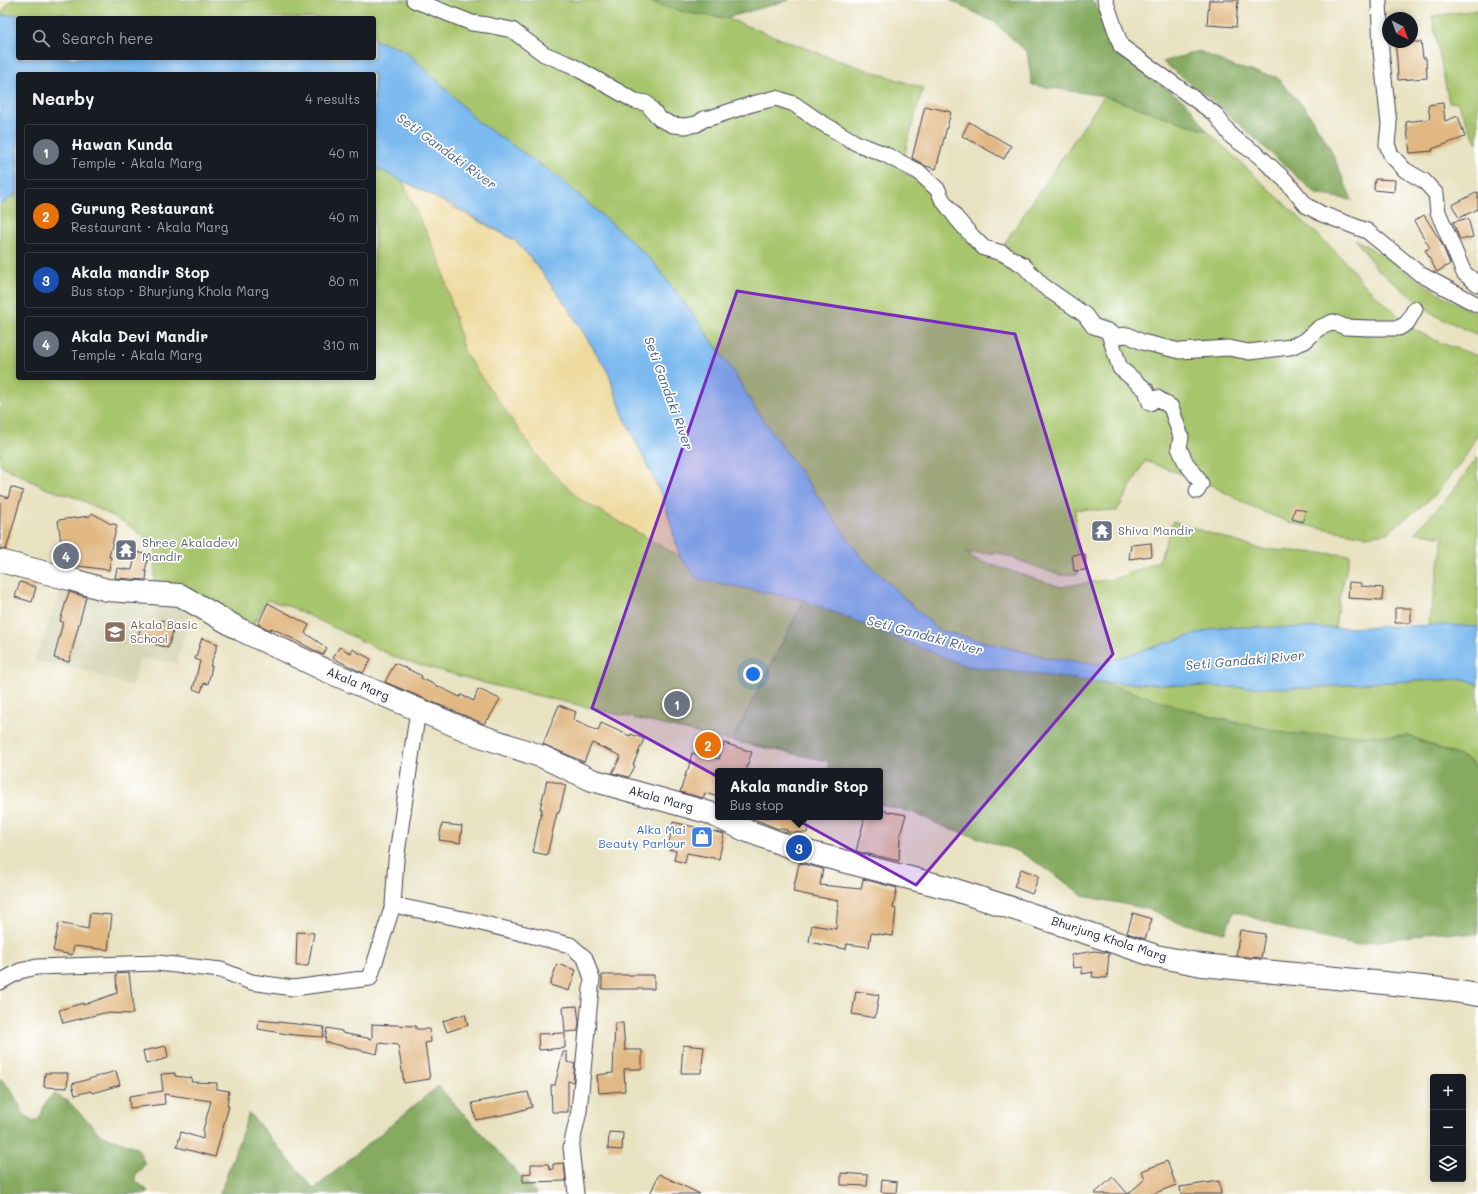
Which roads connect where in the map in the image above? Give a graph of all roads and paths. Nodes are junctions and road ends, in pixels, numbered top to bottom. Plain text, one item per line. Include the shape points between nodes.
1 (414, 0) edge
2 (1105, 0) edge
3 (1379, 0) edge
4 (1478, 284) edge
5 (1478, 305) edge
6 (1415, 309) dead end
7 (1108, 331) junction
8 (1197, 491) dead end
9 (0, 561) edge
10 (418, 710) junction
11 (715, 816) edge
12 (724, 820) edge
13 (796, 849) joint
14 (393, 906) junction
15 (0, 982) edge
16 (1478, 995) edge
17 (576, 1194) edge

1 - 7 street via 472,23 512,30 544,54 572,65 634,102 646,104 660,119 673,125 697,124 704,119 776,98 794,104 856,143 919,172 938,190 957,219 984,248 1002,253 1023,265 1042,286 1085,315 1093,326
2 - 5 street via 1121,46 1215,114 1232,137 1285,180 1308,206 1368,231 1420,274
3 - 4 street via 1381,51 1389,124 1387,144 1391,155 1405,170 1424,181 1436,194 1438,212 1464,273
6 - 7 street via 1407,323 1399,328 1345,326 1333,322 1318,328 1305,341 1290,347 1249,352 1229,348 1180,352 1142,342 1128,335 1115,336
7 - 8 street via 1120,368 1146,390 1150,403 1157,398 1171,407 1181,437 1180,448 1186,463 1200,484
9 - 10 main road, Akala Marg via 107,590 180,594 248,633 327,671
10 - 11 main road, Akala Marg via 478,735 542,757 592,780
10 - 14 street via 396,860
12 - 13 main road, Akala Marg
13 - 16 main road, Bhurjung Khola Marg via 949,888 1156,956 1202,964
14 - 15 street via 370,978 293,988 251,982 221,970 157,963 38,967 20,971
14 - 17 street via 473,921 570,945 585,958 592,980 578,1111 571,1147

